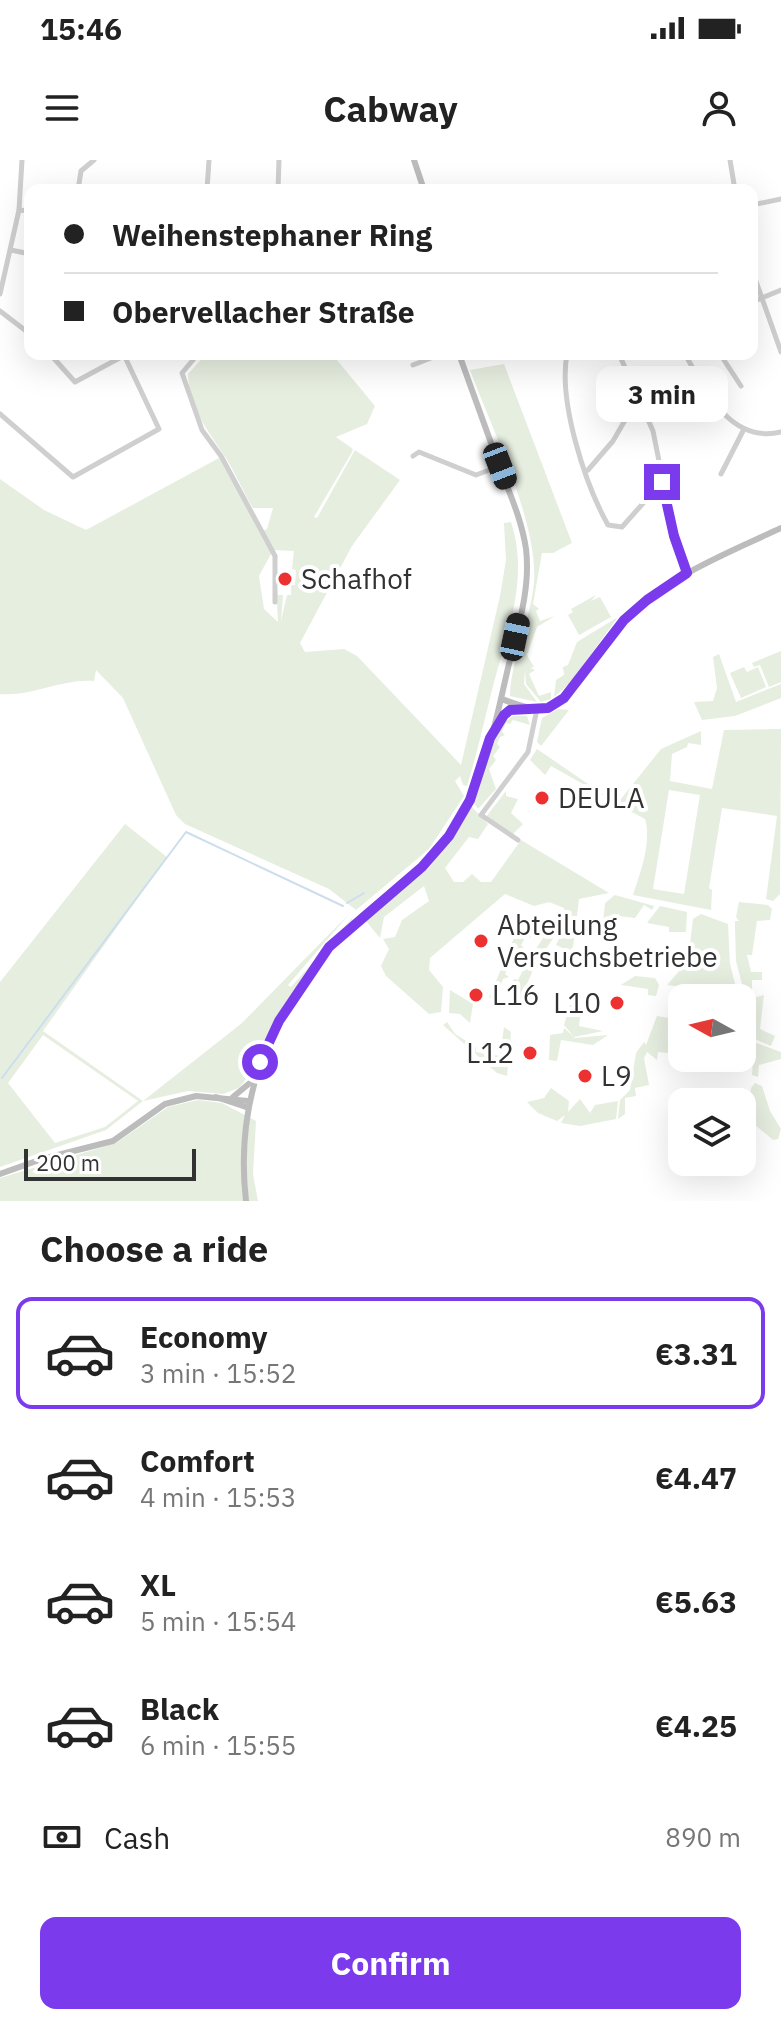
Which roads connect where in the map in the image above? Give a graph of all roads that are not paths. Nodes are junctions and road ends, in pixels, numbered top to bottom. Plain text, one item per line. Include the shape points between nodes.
1 (22, 160) edge
2 (94, 160) edge
3 (209, 160) edge
4 (279, 160) edge
5 (414, 160) edge
6 (730, 160) edge
7 (79, 184) edge
8 (207, 184) edge
9 (278, 184) edge
10 (422, 184) edge
11 (734, 184) edge
12 (781, 199) edge
13 (758, 204) edge
14 (19, 210) junction
15 (24, 210) edge
16 (11, 250) junction
17 (24, 253) edge
18 (781, 290) edge
19 (758, 291) edge
20 (0, 294) edge
21 (760, 298) junction
22 (0, 311) edge
23 (24, 329) edge
24 (781, 352) edge
25 (55, 360) edge
26 (116, 360) edge
27 (127, 360) edge
28 (194, 360) edge
29 (426, 360) edge
30 (461, 360) edge
31 (566, 360) edge
32 (622, 360) edge
33 (689, 360) edge
34 (724, 360) edge
35 (413, 365) dead end
36 (741, 386) dead end
37 (639, 396) junction
38 (0, 414) edge
39 (744, 429) junction
40 (781, 432) edge
41 (413, 456) dead end
42 (500, 466) junction
43 (587, 471) junction
44 (721, 474) dead end
45 (662, 482) junction
46 (781, 528) edge
47 (687, 573) junction
48 (275, 602) dead end
49 (500, 702) junction
50 (533, 709) junction
51 (510, 710) junction
52 (490, 738) junction
53 (518, 840) dead end
54 (254, 1079) junction
55 (216, 1096) junction
56 (233, 1097) junction
57 (247, 1104) junction
58 (0, 1174) edge
59 (246, 1201) edge

1 - 14 street
2 - 7 street via 81,171
3 - 8 street
4 - 9 street
5 - 10 main road
6 - 11 street
12 - 13 street
14 - 15 street
14 - 16 street
16 - 17 street
16 - 20 street
18 - 21 street
19 - 21 street
21 - 24 street
22 - 23 street
25 - 26 street via 75,382
27 - 38 street via 159,429 73,477
28 - 48 street via 182,376 202,430 275,556
29 - 35 street
30 - 42 main road
31 - 43 street via 568,416
32 - 37 street
33 - 39 street via 718,407
34 - 36 street
37 - 43 street via 613,441
37 - 45 street via 660,456
39 - 40 street
39 - 44 street
41 - 42 street via 419,452 476,475
42 - 49 main road via 527,562 524,601
43 - 45 street via 605,518 615,528 622,527
45 - 47 street
46 - 47 main road
47 - 50 main road via 624,620 564,698 548,708
49 - 50 main road
49 - 51 main road
49 - 52 main road
50 - 51 main road
50 - 53 street via 528,752 481,815
51 - 52 main road
52 - 54 main road via 476,786 449,836 422,867 329,947 279,1021
54 - 56 main road
54 - 57 main road
55 - 56 main road
55 - 57 main road
55 - 58 main road via 165,1104 113,1141
56 - 57 main road
57 - 59 main road via 242,1141

